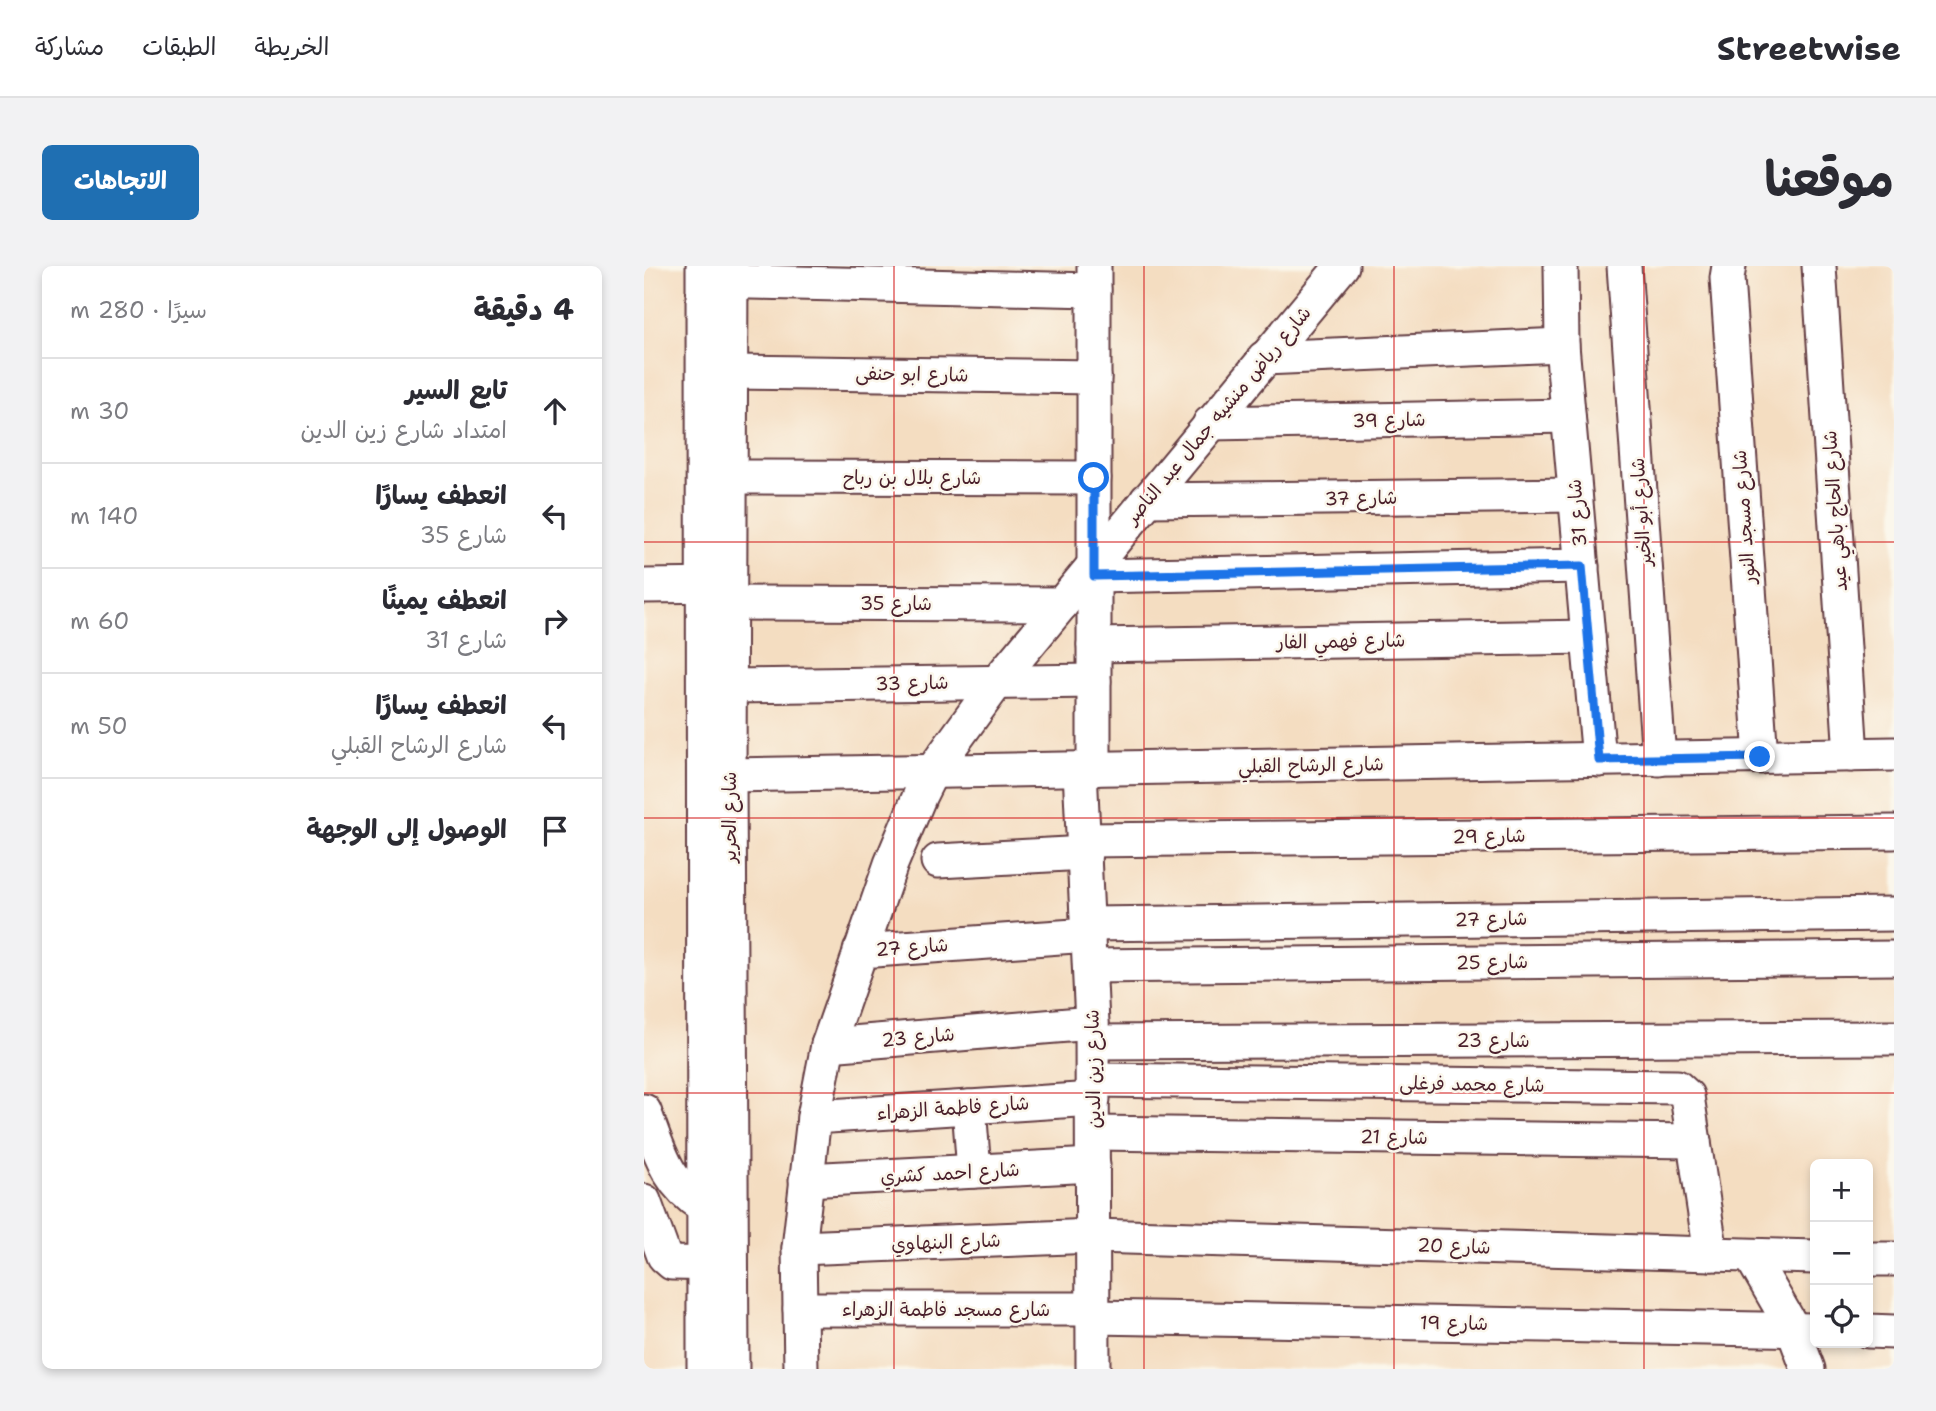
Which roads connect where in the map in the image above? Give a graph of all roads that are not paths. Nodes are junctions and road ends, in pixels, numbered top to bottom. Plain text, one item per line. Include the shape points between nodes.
1 (1342, 266) edge
2 (1561, 266) edge
3 (1624, 266) edge
4 (1819, 266) edge
5 (1728, 272) edge
6 (717, 274) edge
7 (1094, 278) edge
8 (1562, 345) junction
9 (1264, 358) junction
10 (731, 372) junction
11 (1094, 377) junction
12 (1568, 416) junction
13 (1210, 423) junction
14 (730, 477) junction
15 (1094, 478) junction
16 (1576, 495) junction
17 (1147, 500) junction
18 (1582, 566) junction
19 (1094, 570) junction
20 (644, 586) edge
21 (718, 602) junction
22 (1062, 604) junction
23 (1588, 637) junction
24 (1094, 645) junction
25 (1094, 681) junction
26 (997, 682) junction
27 (729, 686) junction
28 (1894, 754) edge
29 (1851, 755) junction
30 (1760, 757) junction
31 (1659, 759) junction
32 (1599, 760) junction
33 (1087, 770) junction
34 (932, 772) junction
35 (729, 775) junction
36 (1894, 832) edge
37 (1085, 846) junction
38 (938, 861) dead end
39 (1894, 914) edge
40 (1090, 942) junction
41 (860, 951) junction
42 (1894, 958) edge
43 (1093, 1032) junction
44 (1894, 1038) edge
45 (828, 1045) junction
46 (1093, 1090) junction
47 (969, 1107) junction
48 (644, 1111) edge
49 (814, 1117) junction
50 (1694, 1141) junction
51 (1093, 1149) junction
52 (974, 1171) junction
53 (806, 1180) junction
54 (644, 1201) edge
55 (703, 1206) junction
56 (1093, 1236) junction
57 (799, 1248) junction
58 (1711, 1254) junction
59 (1751, 1256) junction
60 (1810, 1257) edge
61 (1873, 1259) edge
62 (1894, 1259) edge
63 (717, 1264) junction
64 (800, 1309) junction
65 (1093, 1313) junction
66 (1804, 1330) edge
67 (1873, 1331) edge
68 (1894, 1332) edge
69 (704, 1369) edge
70 (732, 1369) edge
71 (801, 1369) edge
72 (1093, 1369) edge
73 (1808, 1369) edge

1 - 9 street, شارع رياض منشيه جمال عبد الناصر
2 - 8 street, شارع 31
3 - 31 street, شارع أبو الخير
4 - 29 street, شارع الحاج باهي عيد
5 - 30 street, شارع مسجد النور
6 - 7 street
6 - 10 street, شارع الحرير
6 - 21 street, شارع الحرير
7 - 11 street, شارع زين الدين
8 - 9 street
8 - 12 street, شارع 31
9 - 13 street, شارع رياض منشيه جمال عبد الناصر
10 - 11 street, شارع ابو حنفى
10 - 14 street, شارع الحرير
11 - 15 street, شارع زين الدين
12 - 13 street, شارع 39
12 - 16 street, شارع 31
13 - 17 street, شارع رياض منشيه جمال عبد الناصر
14 - 15 street, شارع بلال بن رباح
14 - 21 street, شارع الحرير
15 - 19 street, شارع زين الدين
16 - 17 street, شارع 37
16 - 18 street, شارع 31
17 - 19 street, شارع رياض منشيه جمال عبد الناصر
18 - 19 street
18 - 23 street, شارع 31
19 - 22 street, شارع رياض منشيه جمال عبد الناصر
19 - 24 street, شارع زين الدين
20 - 21 street, شارع 35
21 - 22 street, شارع 35
21 - 27 street, شارع الحرير
21 - 55 street, شارع الحرير
22 - 26 street, شارع رياض منشيه جمال عبد الناصر
23 - 24 street, شارع فهمي الفار
23 - 32 street, شارع 31
24 - 25 street, شارع زين الدين
25 - 26 street, شارع 33
25 - 33 street, شارع زين الدين
26 - 27 street, شارع 33
26 - 34 street, شارع رياض منشيه جمال عبد الناصر
27 - 35 street, شارع الحرير
28 - 29 street, شارع الرشاح القبلي
29 - 30 street, شارع الرشاح القبلي
30 - 31 street, شارع الرشاح القبلي
31 - 32 street, شارع الرشاح القبلي
32 - 33 street, شارع الرشاح القبلي
33 - 34 street, شارع الرشاح القبلي
33 - 37 street, شارع زين الدين
34 - 35 street, شارع الرشاح القبلي
34 - 41 street, شارع رياض منشيه جمال عبد الناصر via 891,864
35 - 63 street, شارع الحرير
36 - 37 street, شارع 29
37 - 38 street, شارع 29
37 - 40 street, شارع زين الدين
39 - 40 street, شارع 27
40 - 41 street, شارع 27
40 - 42 street, شارع 25
40 - 43 street, شارع زين الدين
41 - 45 street, شارع رياض منشيه جمال عبد الناصر
43 - 44 street, شارع 23
43 - 45 street, شارع 23
43 - 46 street, شارع زين الدين
45 - 49 street, شارع رياض منشيه جمال عبد الناصر
46 - 47 street, شارع فاطمة الزهراء
46 - 50 street, شارع محمد فرغلى via 1677,1087 1687,1096
46 - 51 street, شارع زين الدين
47 - 49 street, شارع فاطمة الزهراء
47 - 52 street
48 - 55 street via 674,1183
49 - 53 street, شارع رياض منشيه جمال عبد الناصر
50 - 51 street, شارع 21
50 - 58 street, شارع محمد فرغلى
51 - 52 street, شارع احمد كشري
51 - 56 street, شارع زين الدين
52 - 53 street, شارع احمد كشري
53 - 57 street, شارع رياض منشيه جمال عبد الناصر
54 - 63 street via 664,1256 672,1263
55 - 63 street, شارع الحرير
56 - 57 street, شارع البنهاوي
56 - 58 street, شارع 20
56 - 65 street, شارع زين الدين
57 - 64 street, شارع رياض منشيه جمال عبد الناصر
58 - 59 street, شارع 20
59 - 60 street, شارع 20
59 - 66 street
61 - 62 street
63 - 69 street, شارع الحرير
63 - 70 street, شارع الحرير
64 - 65 street, شارع مسجد فاطمة الزهراء
64 - 71 street, شارع رياض منشيه جمال عبد الناصر
65 - 66 street, شارع 19
65 - 72 street, شارع زين الدين
66 - 73 street
67 - 68 street

